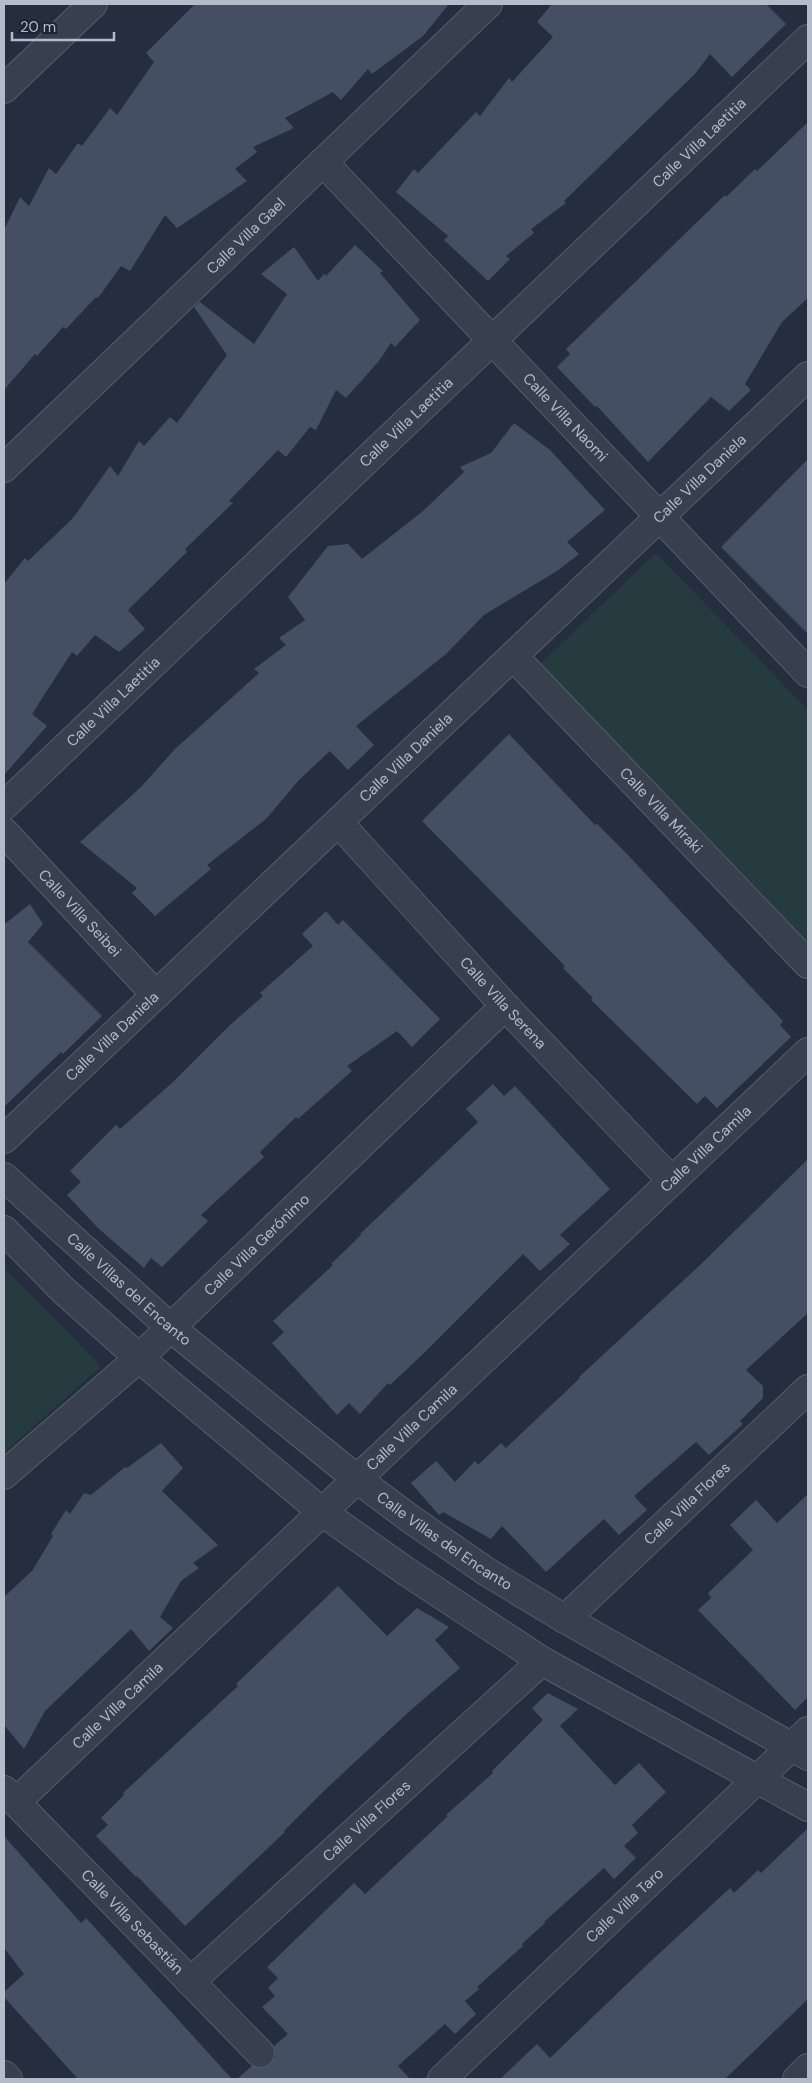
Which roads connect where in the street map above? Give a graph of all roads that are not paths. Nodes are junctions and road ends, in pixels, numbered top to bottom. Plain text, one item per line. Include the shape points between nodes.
1 (93, 4) edge
2 (488, 4) edge
3 (808, 39) edge
4 (4, 89) edge
5 (323, 162) junction
6 (493, 341) junction
7 (808, 376) edge
8 (4, 468) edge
9 (660, 517) junction
10 (513, 656) junction
11 (808, 673) edge
12 (4, 806) edge
13 (338, 822) junction
14 (4, 832) edge
15 (808, 964) edge
16 (156, 995) junction
17 (505, 1006) junction
18 (808, 1052) edge
19 (4, 1139) edge
20 (4, 1176) edge
21 (672, 1181) junction
22 (4, 1230) edge
23 (171, 1328) junction
24 (139, 1358) junction
25 (808, 1389) edge
26 (4, 1475) edge
27 (357, 1479) junction
28 (322, 1512) junction
29 (565, 1619) junction
30 (542, 1661) junction
31 (803, 1744) edge
32 (758, 1779) junction
33 (10, 1796) edge
34 (808, 1807) edge
35 (190, 1982) junction
36 (260, 2053) dead end
37 (808, 2068) edge
38 (4, 2075) edge
39 (8, 2079) edge
40 (442, 2079) edge
41 (797, 2079) edge

1 - 4 street
2 - 5 street, Calle Villa Gael
3 - 6 street, Calle Villa Laetitia
5 - 6 street, Calle Villa Naomi
5 - 8 street, Calle Villa Gael
6 - 9 street, Calle Villa Naomi
6 - 12 street, Calle Villa Laetitia
7 - 9 street, Calle Villa Daniela
9 - 10 street, Calle Villa Daniela
9 - 11 street, Calle Villa Naomi
10 - 13 street, Calle Villa Daniela
10 - 15 street, Calle Villa Miraki
13 - 16 street, Calle Villa Daniela
13 - 17 street, Calle Villa Serena
14 - 16 street, Calle Villa Seibei
16 - 19 street, Calle Villa Daniela
17 - 21 street, Calle Villa Serena
17 - 23 street, Calle Villa Gerónimo
18 - 21 street, Calle Villa Camila
20 - 23 street, Calle Villas del Encanto
21 - 27 street, Calle Villa Camila
22 - 24 street via 63,1290
23 - 24 street, Calle Villa Gerónimo
23 - 27 street, Calle Villas del Encanto
24 - 26 street, Calle Villa Gerónimo
24 - 28 street
25 - 29 street, Calle Villa Flores
27 - 28 street, Calle Villa Camila
27 - 29 street, Calle Villas del Encanto via 487,1572
28 - 30 street
28 - 33 street, Calle Villa Camila
29 - 31 street, Calle Villas del Encanto
30 - 32 street
30 - 35 street, Calle Villa Flores
31 - 32 street, Calle Villa Taro
32 - 34 street
32 - 40 street, Calle Villa Taro
33 - 35 street, Calle Villa Sebastián
35 - 36 street, Calle Villa Sebastián
37 - 41 street
38 - 39 street

